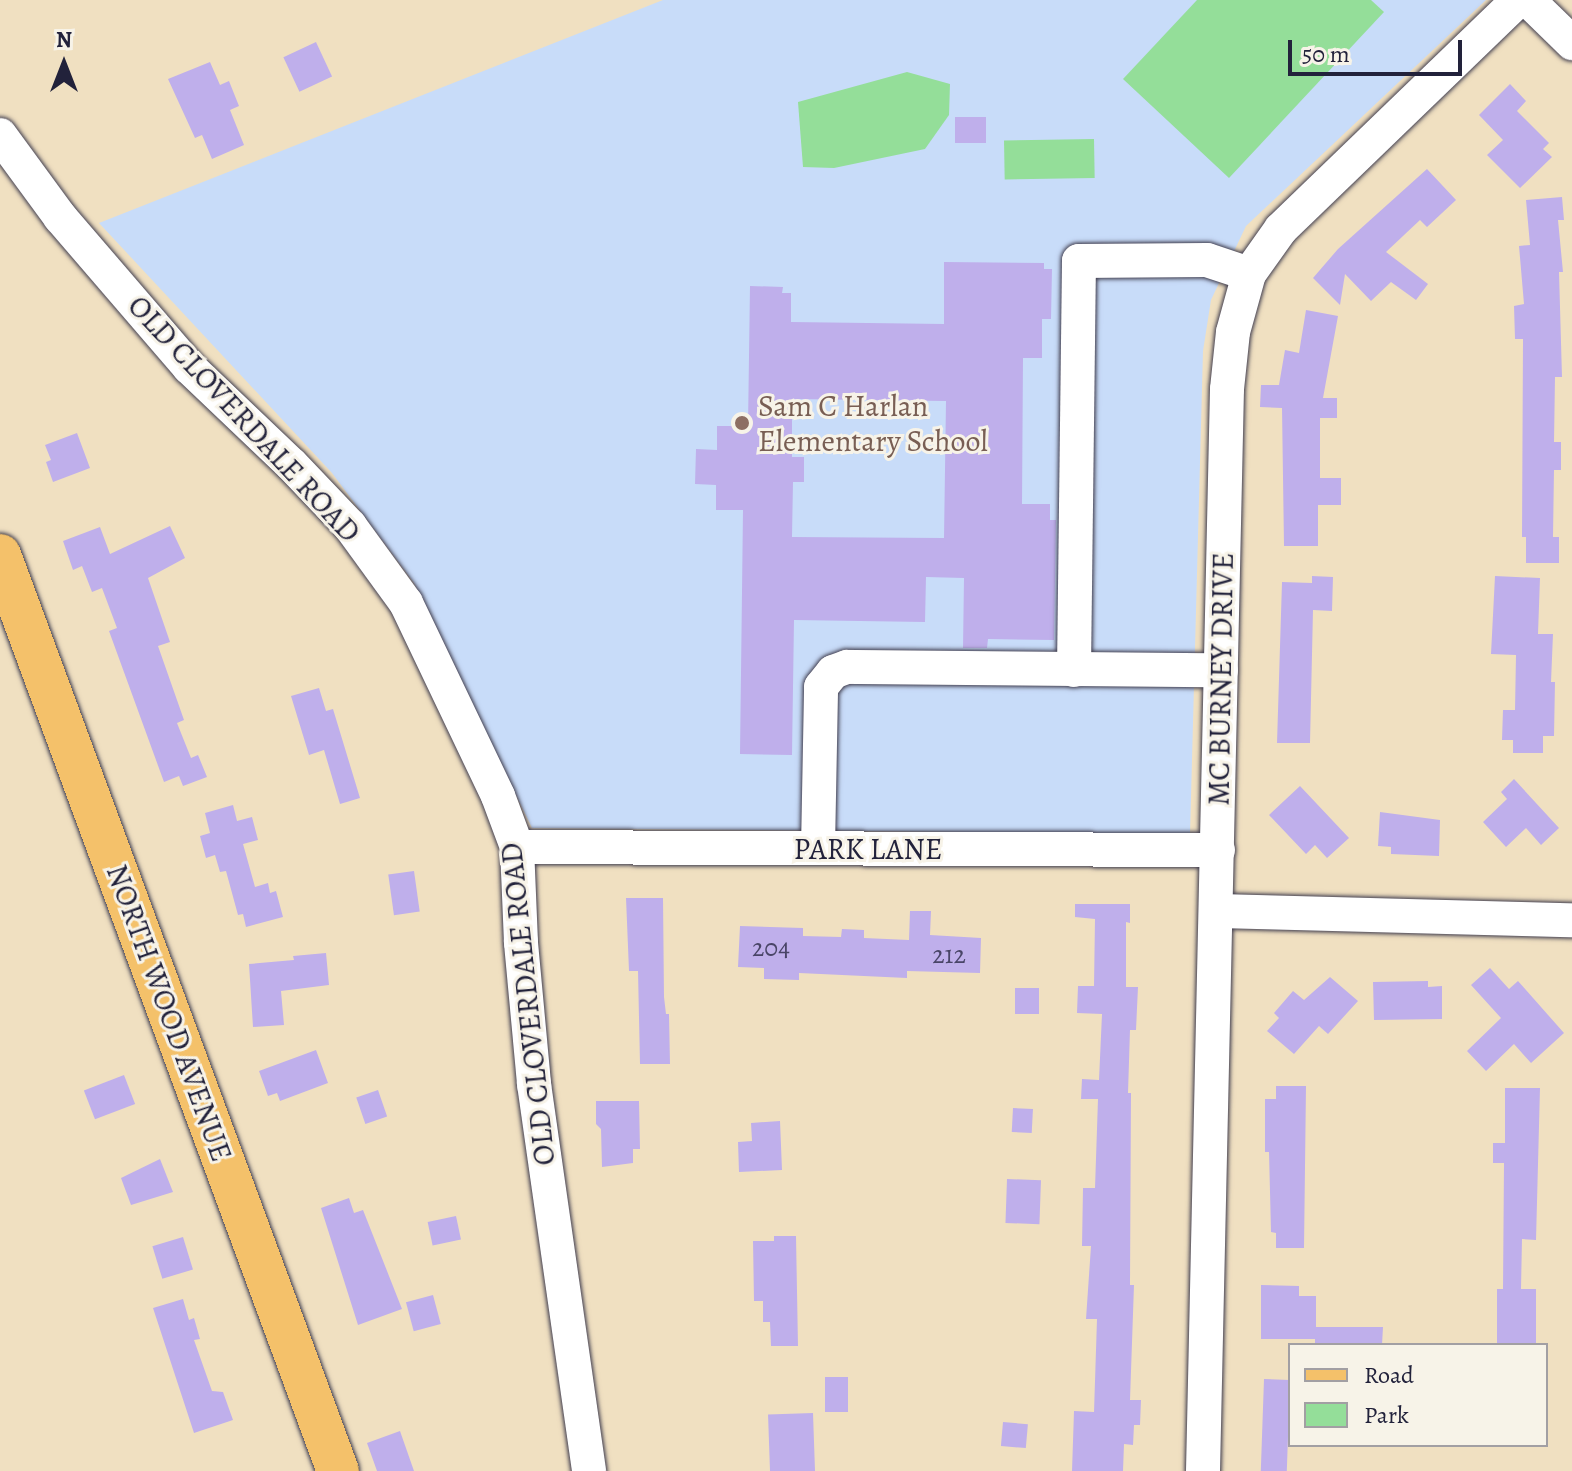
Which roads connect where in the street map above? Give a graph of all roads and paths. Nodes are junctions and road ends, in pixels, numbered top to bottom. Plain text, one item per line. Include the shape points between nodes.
1 (1518, 0) edge
2 (1528, 0) edge
3 (1572, 43) edge
4 (0, 135) edge
5 (1249, 274) junction
6 (0, 555) edge
7 (1074, 670) junction
8 (1221, 670) junction
9 (517, 847) junction
10 (818, 848) junction
11 (1218, 850) junction
12 (1217, 911) junction
13 (1572, 920) edge
14 (338, 1471) edge
15 (589, 1471) edge
16 (1203, 1471) edge

1 - 5 street, MC BURNEY DRIVE via 1281,229
2 - 3 street
4 - 9 street, OLD CLOVERDALE ROAD via 133,303 189,367 331,504 406,603
5 - 7 street via 1207,260 1079,261
5 - 8 street, MC BURNEY DRIVE via 1233,332 1227,389
6 - 14 main road, NORTH WOOD AVENUE
7 - 8 street
7 - 10 street via 847,667 833,672 821,687
8 - 11 street, MC BURNEY DRIVE
9 - 10 street, PARK LANE
9 - 15 street, OLD CLOVERDALE ROAD via 534,1084
10 - 11 street, PARK LANE
11 - 12 street, MC BURNEY DRIVE
12 - 13 street
12 - 16 street, MC BURNEY DRIVE

